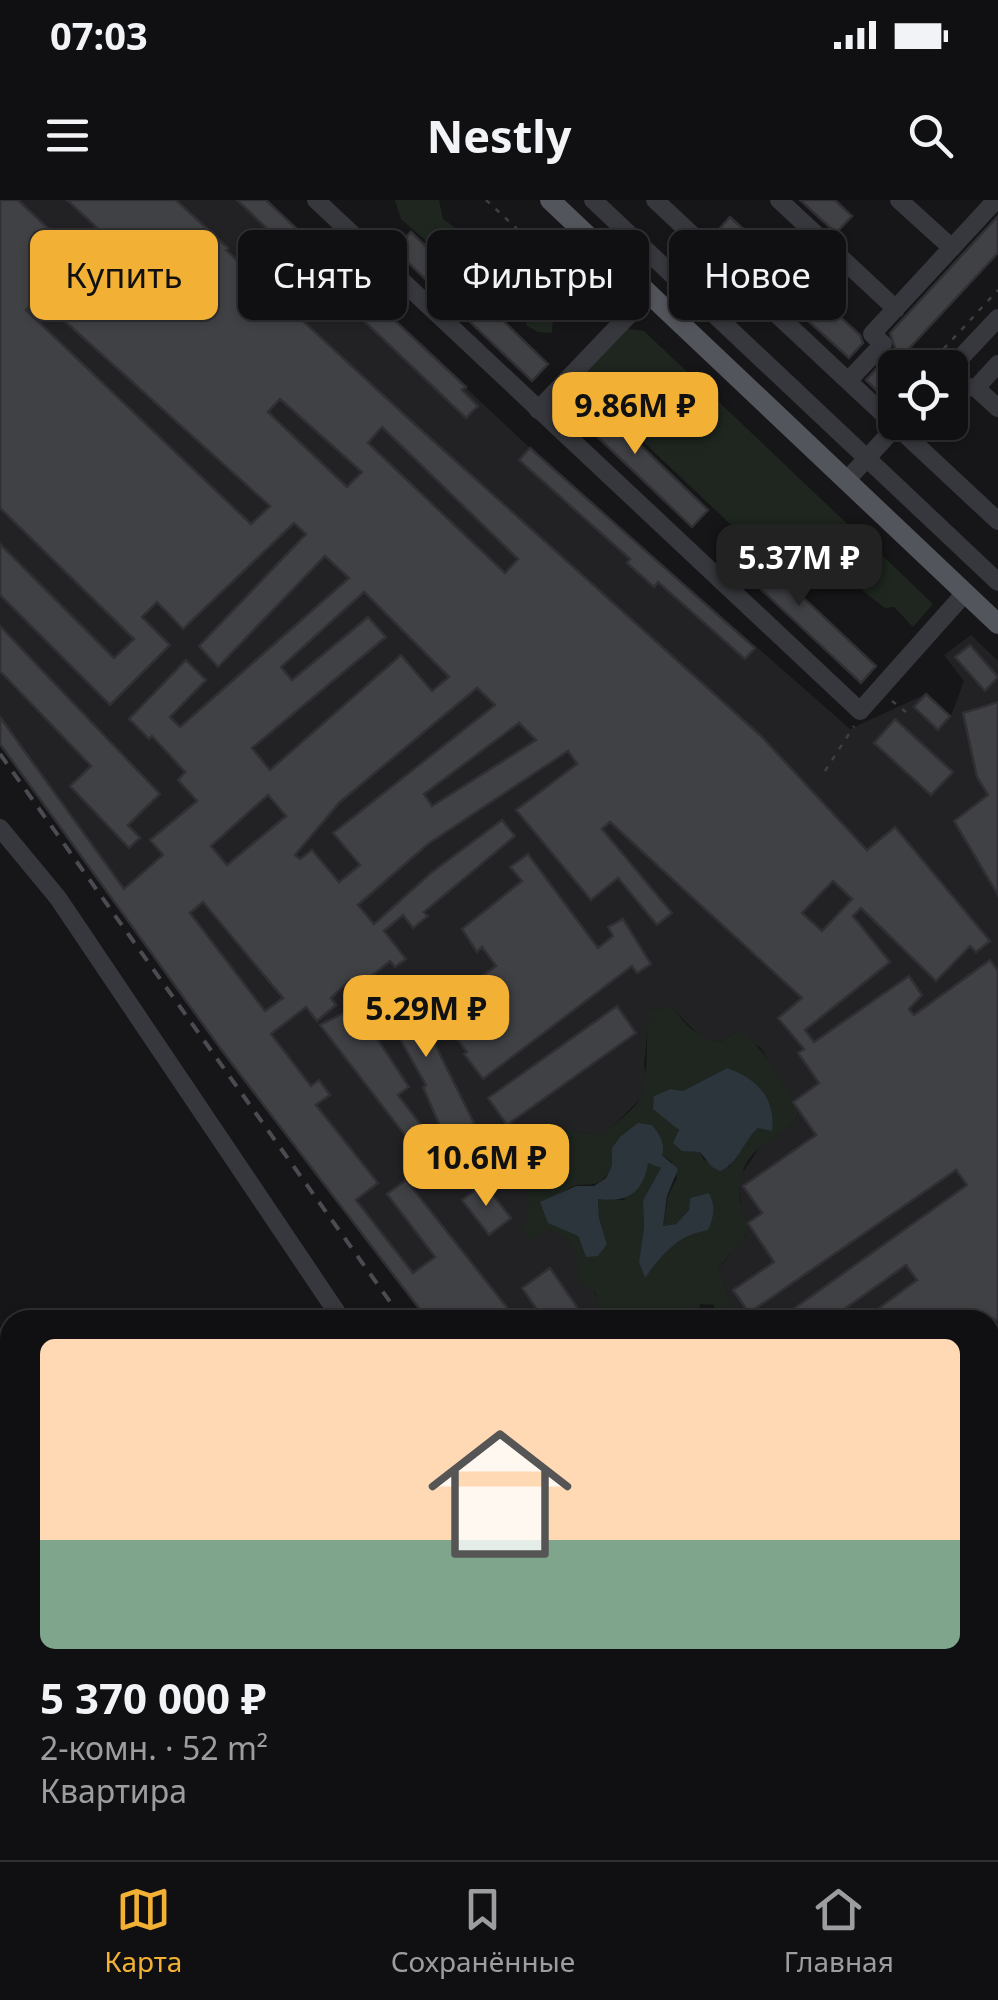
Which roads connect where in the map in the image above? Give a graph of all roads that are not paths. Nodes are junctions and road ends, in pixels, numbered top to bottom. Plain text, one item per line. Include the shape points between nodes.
1 (316, 200) edge
2 (593, 200) edge
3 (655, 200) edge
4 (779, 200) edge
5 (899, 200) edge
6 (996, 200) edge
7 (553, 201) edge
8 (583, 230) edge
9 (952, 248) junction
10 (649, 294) edge
11 (896, 309) junction
12 (998, 318) edge
13 (624, 320) edge
14 (968, 350) edge
15 (998, 364) edge
16 (848, 381) junction
17 (968, 387) edge
18 (976, 388) junction
19 (878, 407) edge
20 (998, 408) edge
21 (538, 410) junction
22 (883, 440) edge
23 (914, 440) edge
24 (867, 458) junction
25 (846, 481) junction
26 (998, 521) edge
27 (996, 577) edge
28 (966, 593) junction
29 (998, 624) edge
30 (0, 828) edge
31 (335, 1310) edge

1 - 21 street
2 - 24 street
3 - 16 street
4 - 11 street
5 - 9 street
6 - 9 street
7 - 8 main road
9 - 11 street
10 - 25 main road
11 - 16 street via 872,334 883,344
12 - 14 street
13 - 21 street
15 - 18 street
16 - 19 street
17 - 18 street
18 - 20 street
21 - 28 street via 860,711
22 - 24 street
23 - 26 street
24 - 25 street
24 - 27 street
25 - 28 main road
28 - 29 main road
30 - 31 street via 58,898

